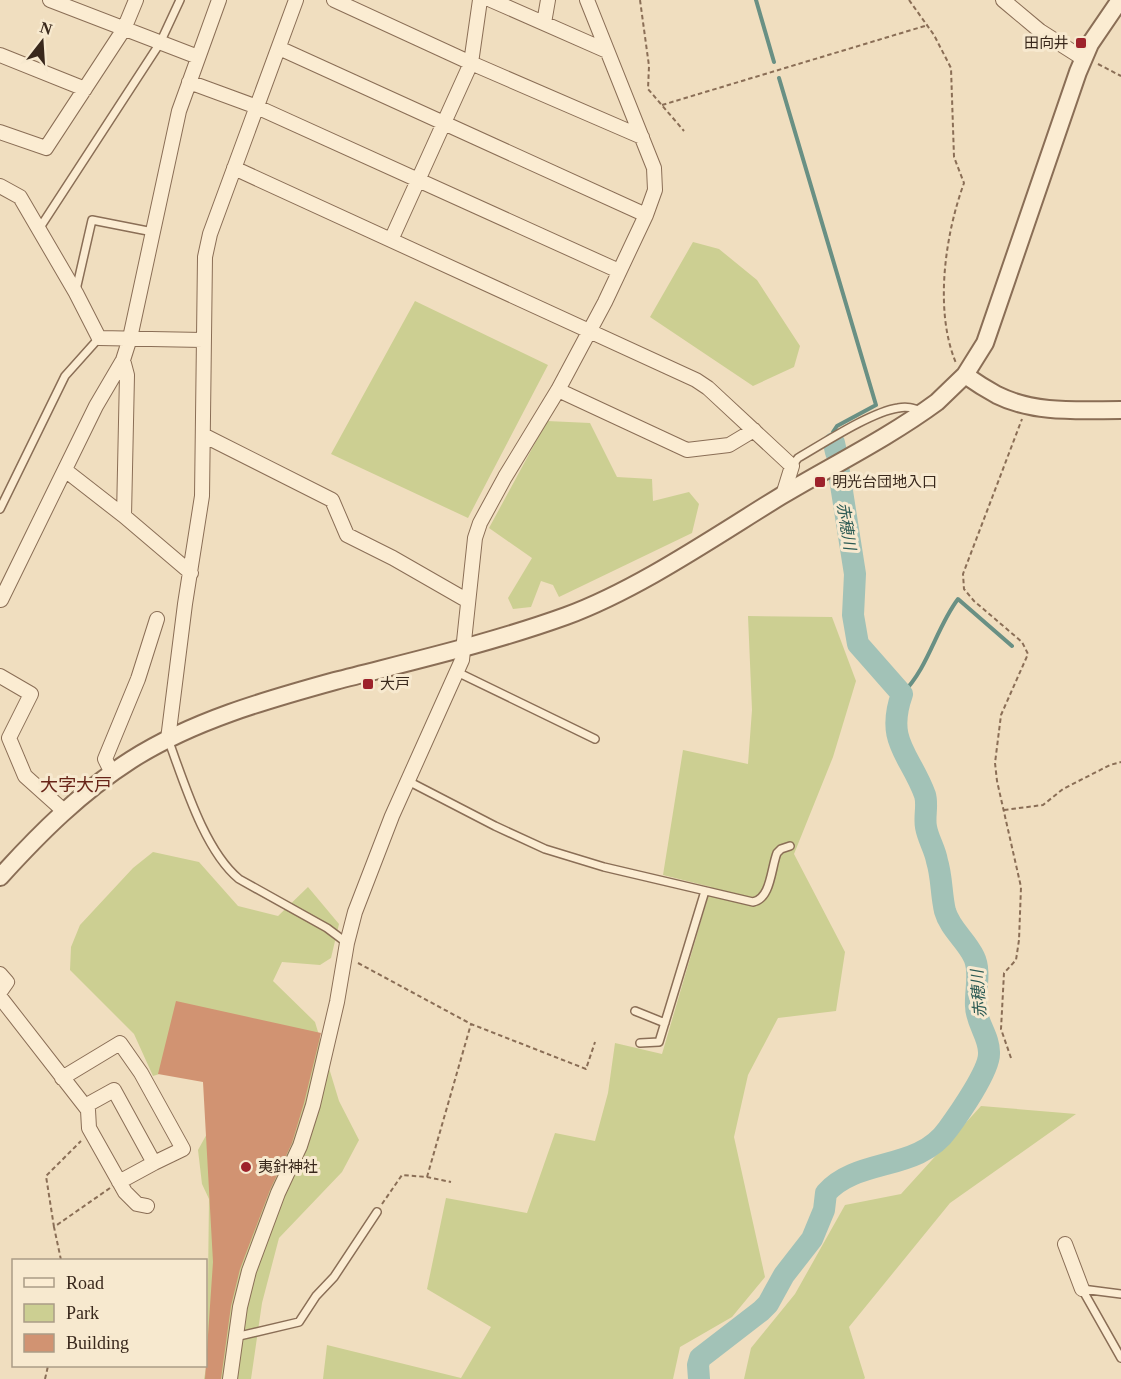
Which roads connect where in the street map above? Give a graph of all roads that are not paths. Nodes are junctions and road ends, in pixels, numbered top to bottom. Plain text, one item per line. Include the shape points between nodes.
1 (50, 0) edge
2 (136, 0) edge
3 (180, 0) edge
4 (219, 0) edge
5 (296, 0) edge
6 (334, 0) edge
7 (480, 0) edge
8 (491, 0) edge
9 (548, 0) edge
10 (586, 0) edge
11 (1003, 0) edge
12 (1120, 0) edge
13 (544, 23) junction
14 (124, 29) junction
15 (160, 43) junction
16 (279, 48) junction
17 (607, 51) junction
18 (0, 55) edge
19 (198, 57) junction
20 (1084, 58) junction
21 (471, 63) junction
22 (189, 82) junction
23 (85, 89) junction
24 (257, 107) junction
25 (446, 122) junction
26 (0, 132) edge
27 (642, 137) junction
28 (234, 168) junction
29 (419, 180) junction
30 (0, 186) edge
31 (646, 215) junction
32 (39, 229) junction
33 (153, 232) junction
34 (392, 240) junction
35 (619, 271) junction
36 (76, 293) junction
37 (591, 331) junction
38 (99, 338) junction
39 (130, 338) junction
40 (203, 340) junction
41 (123, 360) junction
42 (965, 375) junction
43 (558, 390) junction
44 (1121, 410) edge
45 (924, 412) junction
46 (754, 430) junction
47 (202, 435) junction
48 (792, 466) junction
49 (65, 470) junction
50 (783, 495) junction
51 (0, 509) edge
52 (124, 516) junction
53 (191, 573) junction
54 (1, 600) edge
55 (468, 601) junction
56 (157, 619) dead end
57 (465, 647) junction
58 (457, 672) junction
59 (0, 676) edge
60 (168, 739) junction
61 (595, 739) dead end
62 (112, 773) junction
63 (408, 781) junction
64 (64, 811) junction
65 (790, 846) dead end
66 (0, 877) edge
67 (705, 891) junction
68 (345, 950) junction
69 (0, 974) edge
70 (0, 992) edge
71 (0, 997) edge
72 (635, 1011) dead end
73 (665, 1023) junction
74 (640, 1043) dead end
75 (62, 1078) junction
76 (85, 1106) junction
77 (154, 1164) junction
78 (119, 1182) junction
79 (147, 1206) dead end
80 (377, 1212) road end
81 (1065, 1244) dead end
82 (1082, 1289) junction
83 (1121, 1294) edge
84 (236, 1337) junction
85 (1121, 1358) edge
86 (230, 1379) edge

1 - 14 street
2 - 14 street
3 - 15 lane
4 - 19 street
5 - 16 street
6 - 21 street
7 - 21 street
8 - 13 street
9 - 13 street
10 - 17 street
11 - 20 street via 1040,31
12 - 20 street
13 - 17 street
14 - 15 street
14 - 23 street
15 - 19 street
15 - 32 lane
16 - 24 street
16 - 25 street
17 - 27 street
18 - 23 street
19 - 22 street
20 - 42 street via 993,323
21 - 25 street
21 - 27 street
22 - 24 street
22 - 33 street
23 - 26 street via 46,148
24 - 28 street
24 - 29 street
25 - 29 street
25 - 31 street
27 - 31 street via 654,168 655,190
28 - 34 street
28 - 40 street via 205,257
29 - 34 street
29 - 35 street
30 - 32 street via 20,197
31 - 35 street
32 - 36 street
33 - 36 lane via 92,220
33 - 39 street
34 - 37 street
35 - 37 street
36 - 38 street
37 - 43 street
37 - 46 street via 696,380
38 - 39 street
38 - 51 lane via 65,376
39 - 40 street
39 - 41 street
40 - 47 street
41 - 49 street
41 - 52 street via 127,375
42 - 44 street via 997,395 1026,405
42 - 45 street
43 - 46 street via 687,450 729,445
43 - 55 street via 480,523
45 - 48 lane via 909,407 875,415 798,458
45 - 50 street
46 - 48 street
47 - 53 street via 202,496
47 - 55 street via 332,500 347,535
48 - 50 street
49 - 52 street
49 - 54 street
50 - 57 street via 604,599 568,615
52 - 53 street
53 - 60 street
55 - 57 street
56 - 62 street via 138,679 105,759
57 - 58 street
57 - 60 street via 257,704
58 - 61 lane
58 - 63 street
59 - 64 street via 31,694 9,738 25,776
60 - 62 street
60 - 68 lane via 201,822 230,871 327,928
62 - 64 street
63 - 67 lane via 545,849
63 - 68 street via 355,912
64 - 66 street
65 - 67 lane via 777,853 765,895 759,901
67 - 73 lane
68 - 84 street via 313,1105 249,1271
69 - 70 street via 7,982
71 - 75 street
72 - 73 lane
73 - 74 lane via 659,1042
75 - 76 street
75 - 77 street via 120,1043 183,1149
76 - 77 street via 114,1090
76 - 78 street via 89,1128
77 - 78 street
78 - 79 street via 137,1204
80 - 84 lane via 299,1322
81 - 82 street
82 - 83 lane
82 - 85 lane
84 - 86 street

